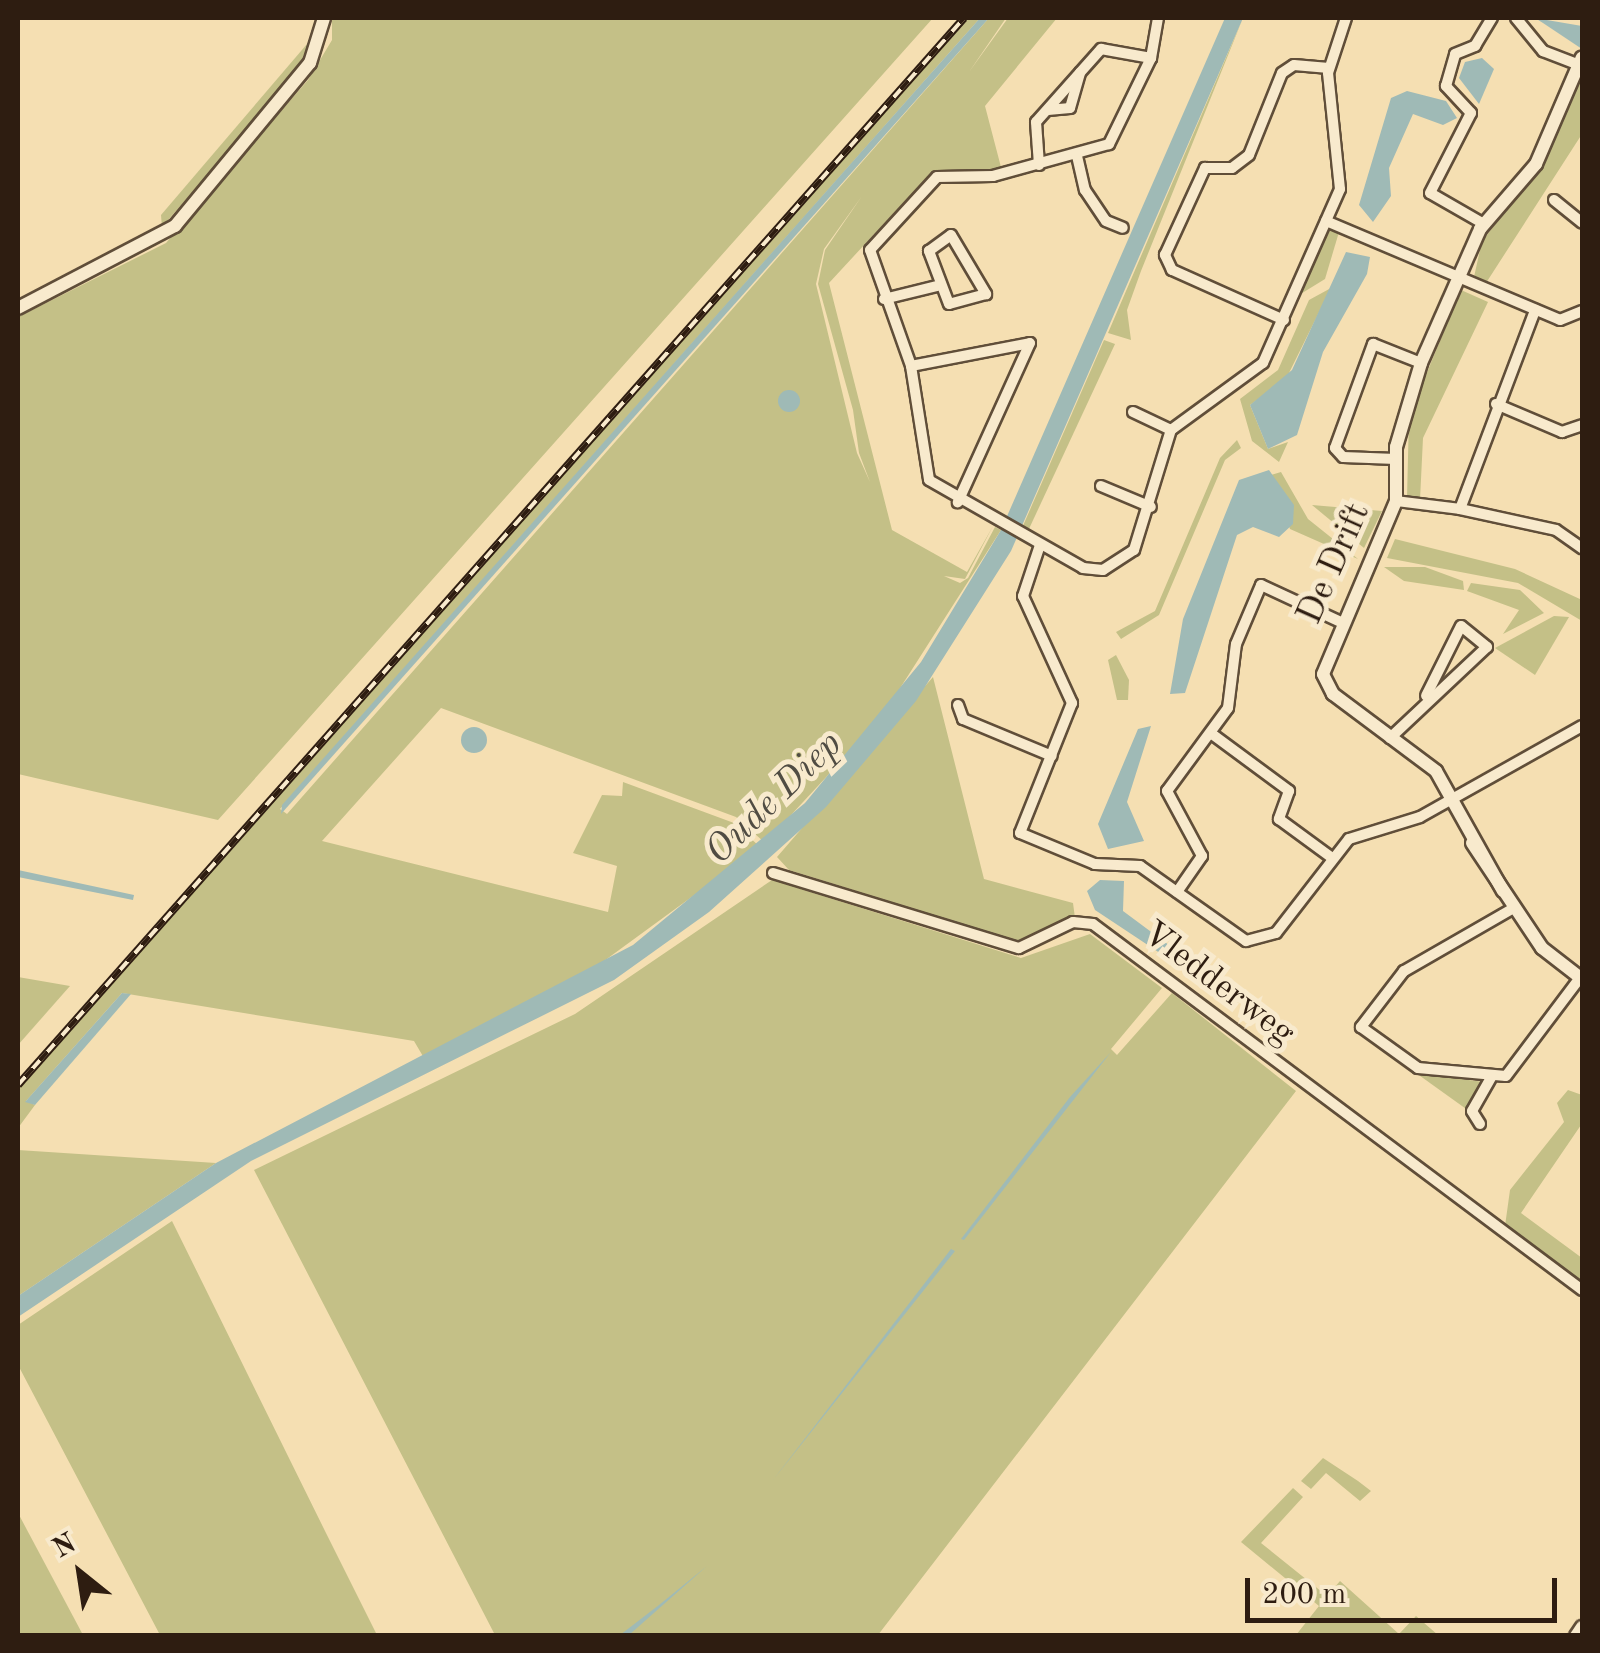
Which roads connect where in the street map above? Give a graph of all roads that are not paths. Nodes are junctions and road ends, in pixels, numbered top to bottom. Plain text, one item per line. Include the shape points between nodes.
1 (324, 18) edge
2 (1158, 18) edge
3 (1346, 18) edge
4 (1492, 18) edge
5 (1516, 18) edge
6 (1150, 58) junction
7 (1581, 61) edge
8 (1329, 68) junction
9 (1077, 156) junction
10 (1039, 165) junction
11 (1554, 200) dead end
12 (1326, 221) junction
13 (1582, 223) edge
14 (1484, 224) junction
15 (1123, 228) dead end
16 (1458, 277) junction
17 (937, 286) junction
18 (884, 299) junction
19 (18, 308) edge
20 (1535, 310) junction
21 (1582, 312) edge
22 (1284, 320) junction
23 (1420, 363) junction
24 (910, 366) junction
25 (1496, 404) junction
26 (1132, 412) dead end
27 (1582, 426) edge
28 (1171, 430) junction
29 (1396, 459) junction
30 (1102, 486) dead end
31 (1396, 501) junction
32 (958, 502) junction
33 (1151, 507) junction
34 (1460, 508) junction
35 (1040, 545) junction
36 (1582, 548) edge
37 (1343, 623) junction
38 (1426, 696) junction
39 (958, 705) dead end
40 (1582, 726) edge
41 (1212, 734) junction
42 (1390, 738) junction
43 (1052, 756) junction
44 (1452, 799) junction
45 (1332, 858) junction
46 (773, 873) dead end
47 (1177, 892) junction
48 (1512, 909) junction
49 (1582, 977) edge
50 (1492, 1076) junction
51 (1480, 1124) dead end
52 (1582, 1290) edge
53 (1582, 1626) edge
54 (1576, 1636) edge

1 - 19 street via 310,64 175,226
2 - 6 street
3 - 8 street
4 - 14 street via 1475,46 1455,54 1446,86 1472,112 1430,193
5 - 7 street via 1543,51
6 - 9 street via 1115,138
6 - 10 street via 1108,44 1080,72 1070,108 1048,110 1032,135
7 - 14 street, De Drift via 1536,164
8 - 12 street via 1342,150
8 - 22 street via 1294,64 1282,74 1249,155 1232,168 1204,168 1165,256 1172,270
9 - 10 street
9 - 15 street via 1085,190 1106,221
10 - 18 street via 930,180 876,237 871,256
11 - 13 street
12 - 16 street
12 - 22 street
14 - 16 street, De Drift
16 - 20 street
16 - 23 street, De Drift
17 - 17 street via 929,250 951,234 986,294 949,304
17 - 18 street
18 - 24 street
20 - 21 street via 1565,321
20 - 25 street
22 - 28 street via 1263,363
23 - 29 street, De Drift
23 - 29 street via 1372,344 1335,448 1343,457
24 - 32 street via 929,480
24 - 32 street via 1030,342
25 - 27 street via 1562,432
25 - 34 street
26 - 28 street
28 - 33 street
29 - 31 street, De Drift
30 - 33 street
31 - 34 street
31 - 37 street, De Drift
32 - 35 street
33 - 35 street via 1134,550 1102,570
34 - 36 street via 1556,530
35 - 43 street via 1022,590 1072,702
37 - 41 street via 1262,586 1236,644 1228,708
37 - 42 street, De Drift via 1323,680
38 - 38 street via 1486,646 1461,626 1444,648
38 - 42 street
39 - 43 street via 963,719
40 - 44 street
41 - 45 street via 1289,792 1279,819
41 - 47 street via 1167,790 1202,856
42 - 44 street, De Drift via 1436,772
43 - 47 street via 1020,833 1087,862 1140,866
44 - 45 street via 1353,836
44 - 48 street, De Drift
45 - 47 street via 1264,942 1240,939
46 - 52 street, Vledderweg via 1018,948 1074,922 1094,924
48 - 49 street, De Drift
48 - 50 street via 1409,968 1361,1026 1418,1068
49 - 50 street via 1512,1072
50 - 51 street via 1472,1110
53 - 54 street

